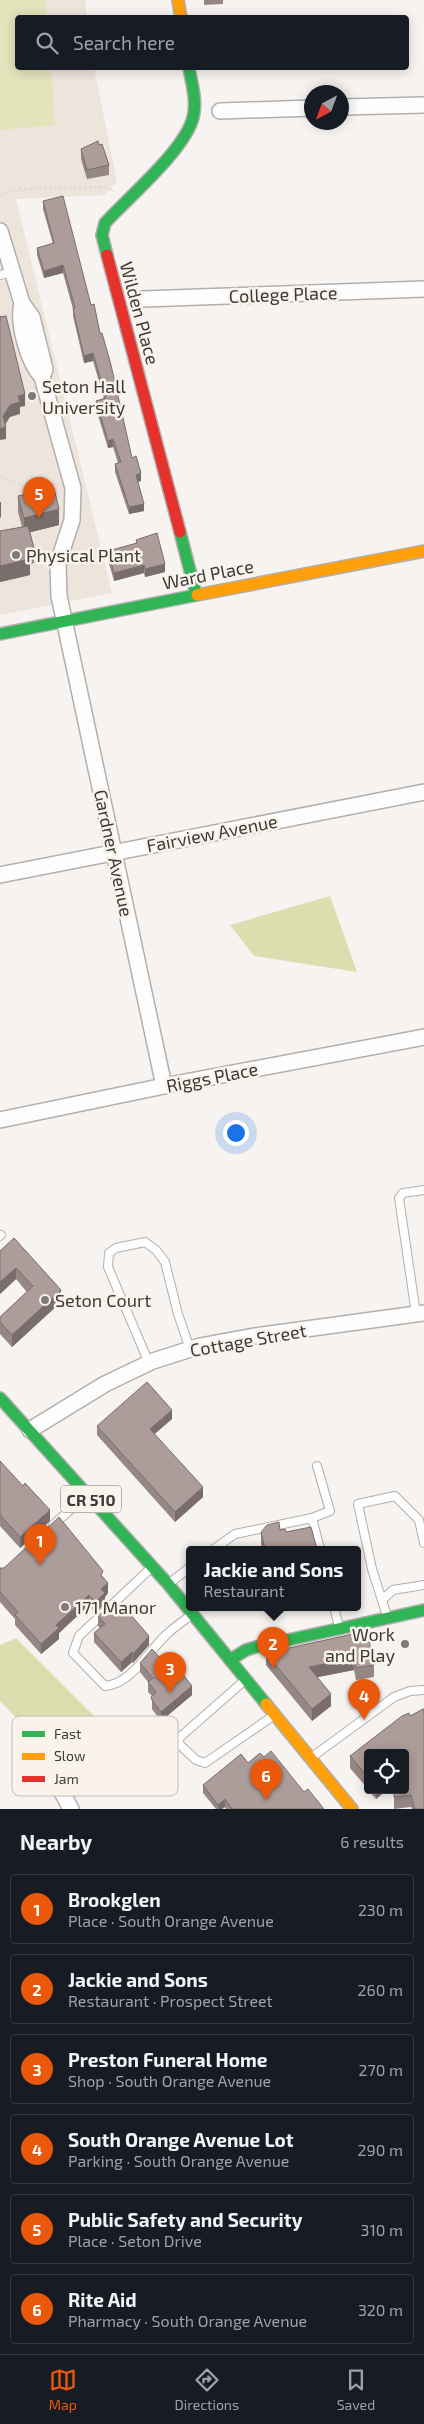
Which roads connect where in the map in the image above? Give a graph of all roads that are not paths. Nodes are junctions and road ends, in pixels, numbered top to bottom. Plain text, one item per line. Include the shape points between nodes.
1 (178, 0) edge
2 (180, 15) edge
3 (189, 70) edge
4 (424, 105) edge
5 (349, 107) edge
6 (304, 108) edge
7 (220, 111) dead end
8 (0, 231) edge
9 (6, 273) edge
10 (424, 289) edge
11 (143, 298) dead end
12 (424, 551) edge
13 (196, 594) junction
14 (65, 621) junction
15 (0, 634) edge
16 (424, 792) edge
17 (114, 852) junction
18 (0, 875) edge
19 (424, 1037) edge
20 (164, 1086) junction
21 (0, 1120) edge
22 (424, 1190) edge
23 (420, 1314) edge
24 (190, 1349) junction
25 (149, 1364) junction
26 (0, 1398) edge
27 (30, 1430) junction
28 (317, 1466) dead end
29 (87, 1494) junction
30 (312, 1518) junction
31 (43, 1534) edge
32 (424, 1543) edge
33 (218, 1546) edge
34 (319, 1546) edge
35 (153, 1567) junction
36 (186, 1570) edge
37 (168, 1584) junction
38 (424, 1585) edge
39 (382, 1600) junction
40 (186, 1606) edge
41 (424, 1610) edge
42 (190, 1611) edge
43 (335, 1611) edge
44 (192, 1614) junction
45 (387, 1618) junction
46 (339, 1629) junction
47 (230, 1660) junction
48 (246, 1680) junction
49 (424, 1690) edge
50 (275, 1715) junction
51 (310, 1758) junction
52 (63, 1796) edge
53 (70, 1809) edge
54 (352, 1809) edge

1 - 2 street
3 - 13 street, Wilden Place via 194,100 192,122 180,142 105,223 102,235
4 - 5 street
6 - 7 street
8 - 9 street, Gardner Avenue
9 - 14 street, Gardner Avenue via 32,317 45,369 42,377 73,488 72,520 58,563 57,579
10 - 11 street, College Place
12 - 13 street, Ward Place
13 - 14 street, Ward Place
14 - 15 street, Ward Place
14 - 17 street, Gardner Avenue
16 - 17 street, Fairview Avenue
17 - 18 street, Fairview Avenue
17 - 20 street, Gardner Avenue
19 - 20 street, Riggs Place
20 - 21 street, Riggs Place
22 - 23 lane via 403,1193 399,1198
23 - 24 street, Cottage Street via 254,1336
24 - 25 street, Cottage Street
24 - 25 lane via 165,1262 145,1242 116,1248 110,1253 108,1267
25 - 27 street, Cottage Street via 105,1384
26 - 27 street, CR 510
27 - 29 street, CR 510
28 - 30 lane via 330,1511
29 - 31 lane
29 - 35 street, CR 510
30 - 33 lane via 235,1534
30 - 34 lane
32 - 39 lane via 419,1520 395,1496 358,1504
35 - 37 street, CR 510
35 - 44 lane via 79,1636 73,1653 105,1686 115,1685
36 - 37 lane
37 - 40 street, CR 510
38 - 39 lane via 393,1590
39 - 45 lane
41 - 45 street
42 - 44 street, CR 510
43 - 46 lane
44 - 47 street, CR 510
45 - 46 street
46 - 47 street via 246,1650
47 - 48 street, CR 510
48 - 50 street, CR 510
48 - 50 lane via 179,1738 179,1744 196,1760 205,1763
49 - 51 lane via 394,1697
50 - 51 street, CR 510
51 - 54 street, CR 510
52 - 53 street

